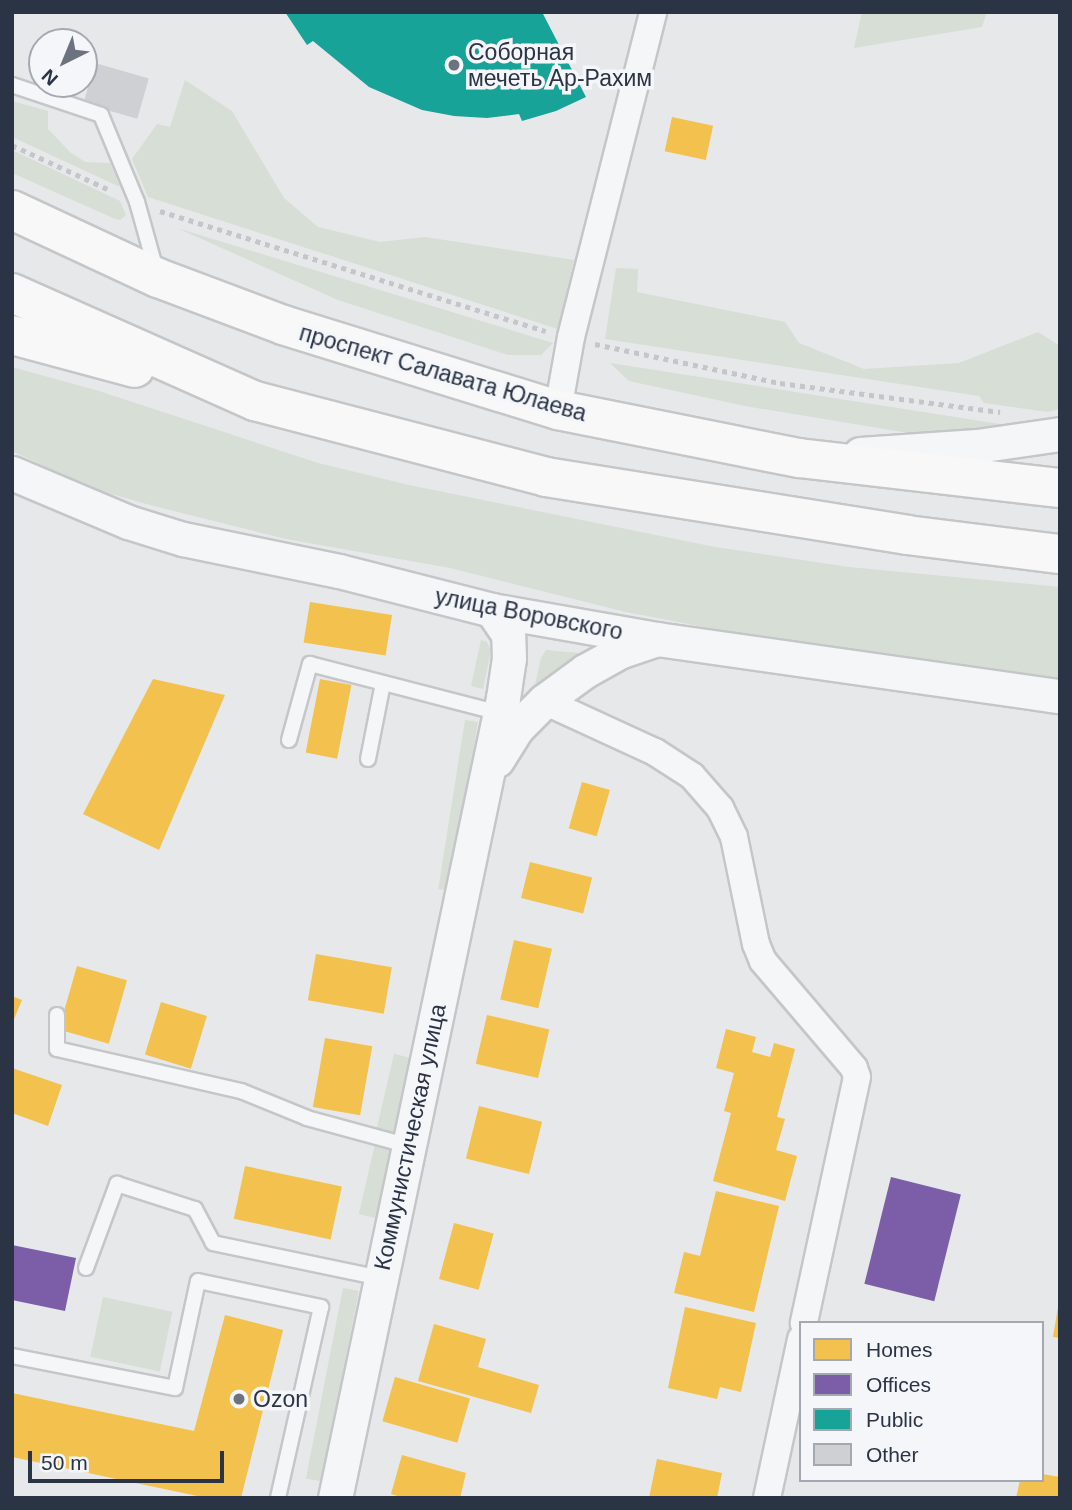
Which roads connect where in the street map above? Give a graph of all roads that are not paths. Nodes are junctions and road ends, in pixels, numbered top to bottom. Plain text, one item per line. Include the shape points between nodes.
1 (653, 12) edge
2 (12, 85) edge
3 (12, 210) edge
4 (158, 278) junction
5 (12, 293) edge
6 (12, 335) edge
7 (255, 401) junction
8 (558, 410) junction
9 (1060, 434) edge
10 (799, 458) junction
11 (12, 473) edge
12 (1060, 488) edge
13 (1060, 554) edge
14 (492, 610) junction
15 (657, 639) junction
16 (383, 683) junction
17 (1060, 696) edge
18 (544, 701) junction
19 (499, 713) junction
20 (289, 740) dead end
21 (368, 759) dead end
22 (485, 777) junction
23 (57, 1015) dead end
24 (410, 1146) junction
25 (86, 1268) dead end
26 (380, 1278) junction
27 (804, 1321) edge
28 (799, 1348) edge
29 (12, 1356) edge
30 (278, 1498) edge
31 (335, 1498) edge
32 (767, 1498) edge

1 - 8 street via 571,337
2 - 4 lane via 101,116 137,202
3 - 4 main road, проспект Салавата Юлаева
4 - 8 main road, проспект Салавата Юлаева via 283,326
5 - 7 main road
6 - 7 main road
7 - 13 main road via 546,477 907,535
8 - 10 main road, проспект Салавата Юлаева
9 - 10 street via 977,446
10 - 12 main road, проспект Салавата Юлаева
11 - 14 street, улица Воровского via 128,522 183,539 339,571
14 - 15 street, улица Воровского
14 - 19 street, Коммунистическая улица via 508,634 509,658
15 - 17 street, улица Воровского
15 - 18 street, Коммунистическая улица via 619,652
16 - 19 lane
16 - 20 lane via 310,664
16 - 21 lane
18 - 22 street, Коммунистическая улица via 518,727
18 - 27 street via 655,752 692,776 720,808 734,837 755,944 763,961 854,1068 856,1077
19 - 22 street, Коммунистическая улица
22 - 24 street, Коммунистическая улица
23 - 24 lane via 57,1049 241,1091 307,1118
24 - 26 street, Коммунистическая улица
25 - 26 lane via 117,1184 195,1209 213,1243
26 - 31 street, Коммунистическая улица
28 - 32 street
29 - 30 lane via 175,1388 198,1281 321,1307

